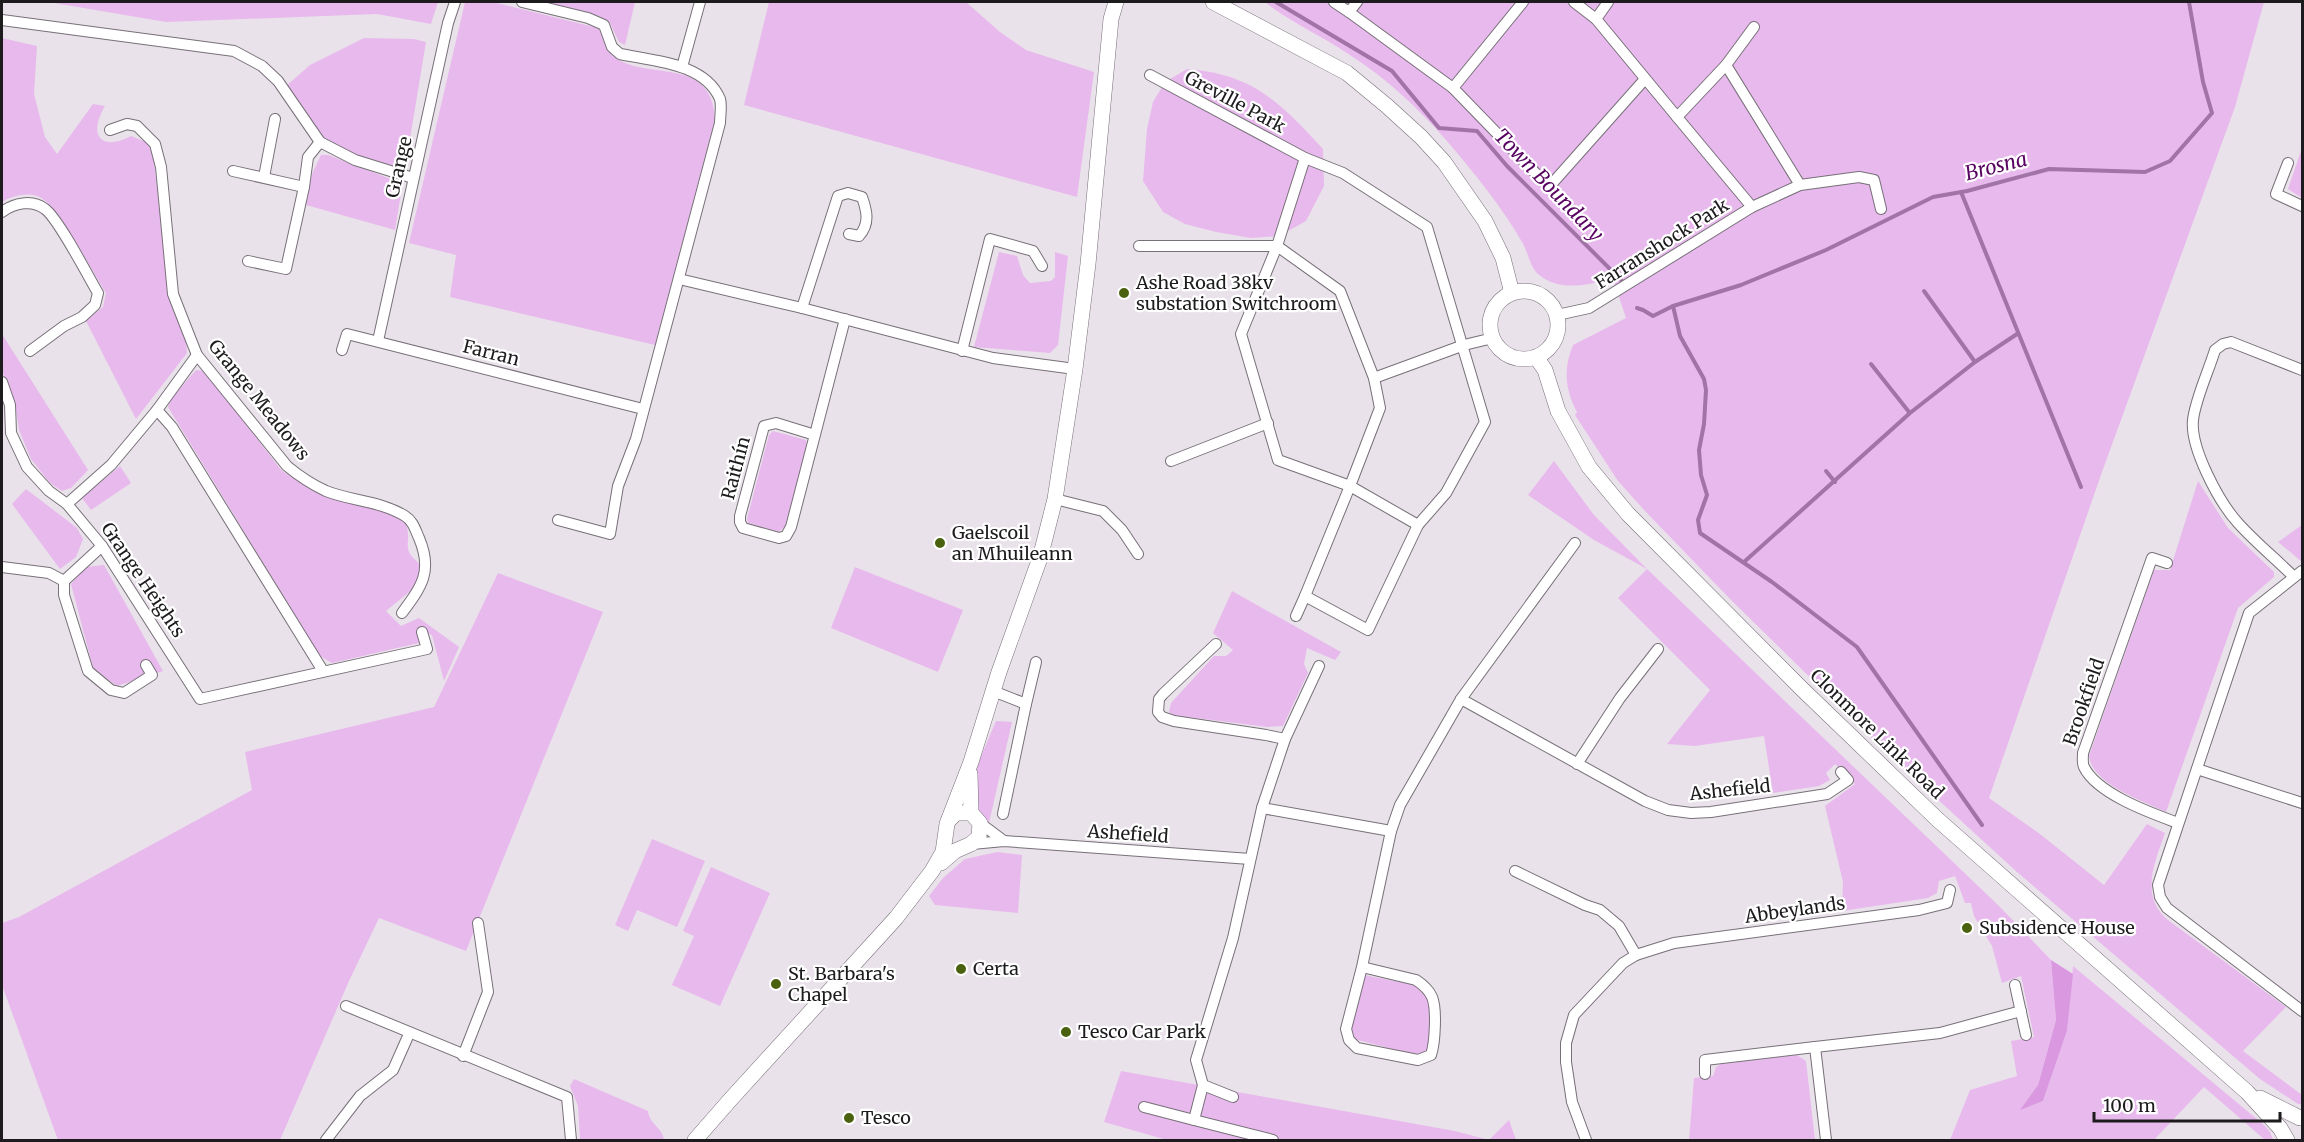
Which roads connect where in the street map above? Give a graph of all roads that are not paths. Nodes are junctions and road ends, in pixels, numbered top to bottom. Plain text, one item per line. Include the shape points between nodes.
1 (455, 2) edge
2 (522, 2) edge
3 (700, 2) edge
4 (1107, 2) edge
5 (1116, 2) edge
6 (1213, 2) edge
7 (1334, 2) edge
8 (1357, 2) edge
9 (1523, 2) edge
10 (1574, 2) edge
11 (1608, 2) edge
12 (1349, 12) junction
13 (1111, 19) junction
14 (1596, 19) junction
15 (2, 20) edge
16 (1754, 27) dead end
17 (1726, 65) junction
18 (682, 67) junction
19 (1150, 75) dead end
20 (1646, 79) junction
21 (1453, 88) junction
22 (1677, 117) junction
23 (275, 119) dead end
24 (110, 130) dead end
25 (320, 142) junction
26 (1305, 158) junction
27 (2288, 163) dead end
28 (233, 171) dead end
29 (264, 177) junction
30 (413, 178) junction
31 (1800, 185) junction
32 (304, 187) junction
33 (2302, 206) edge
34 (1752, 207) junction
35 (1881, 209) dead end
36 (2, 212) edge
37 (849, 234) dead end
38 (1139, 246) dead end
39 (1277, 246) junction
40 (248, 261) dead end
41 (1042, 266) dead end
42 (679, 279) junction
43 (1512, 293) junction
44 (802, 308) junction
45 (1557, 315) junction
46 (846, 319) junction
47 (1486, 340) junction
48 (378, 341) junction
49 (1464, 345) junction
50 (342, 350) dead end
51 (30, 351) dead end
52 (962, 351) junction
53 (197, 355) junction
54 (1536, 357) junction
55 (1075, 369) junction
56 (2302, 370) edge
57 (1374, 378) junction
58 (2, 382) edge
59 (643, 409) junction
60 (157, 410) junction
61 (1268, 423) junction
62 (7, 434) edge
63 (815, 435) junction
64 (1171, 461) dead end
65 (1350, 486) junction
66 (1055, 499) junction
67 (68, 504) junction
68 (558, 520) dead end
69 (1418, 525) junction
70 (1575, 543) dead end
71 (102, 546) junction
72 (1138, 554) dead end
73 (2167, 563) dead end
74 (2, 567) edge
75 (2298, 574) edge
76 (64, 581) junction
77 (1305, 596) junction
78 (402, 613) dead end
79 (1296, 616) dead end
80 (422, 632) dead end
81 (1216, 644) dead end
82 (1658, 649) dead end
83 (1036, 662) dead end
84 (146, 665) dead end
85 (1319, 666) dead end
86 (323, 671) junction
87 (993, 691) junction
88 (1461, 699) junction
89 (1026, 704) junction
90 (1285, 740) junction
91 (971, 762) junction
92 (1577, 764) junction
93 (2197, 769) junction
94 (1840, 772) dead end
95 (2302, 803) edge
96 (1262, 808) junction
97 (1003, 814) dead end
98 (975, 818) junction
99 (2178, 823) junction
100 (948, 824) junction
101 (1391, 831) junction
102 (1004, 841) junction
103 (968, 845) junction
104 (1250, 859) junction
105 (932, 871) junction
106 (1515, 871) dead end
107 (1950, 890) dead end
108 (478, 923) dead end
109 (1636, 955) junction
110 (1362, 967) junction
111 (2015, 985) dead end
112 (346, 1006) dead end
113 (2021, 1011) junction
114 (2302, 1011) edge
115 (409, 1034) junction
116 (2026, 1035) dead end
117 (1815, 1047) junction
118 (463, 1056) junction
119 (1705, 1074) dead end
120 (1203, 1085) junction
121 (2247, 1092) junction
122 (1233, 1097) dead end
123 (1144, 1107) dead end
124 (2301, 1117) edge
125 (1194, 1120) junction
126 (326, 1140) edge
127 (571, 1140) edge
128 (695, 1140) edge
129 (1273, 1140) edge
130 (1586, 1140) edge
131 (1826, 1140) edge
132 (2287, 1140) edge

1 - 30 street, Grange
2 - 18 street via 588,18 604,26 612,47 620,54
3 - 18 street
4 - 13 main road
5 - 13 main road
6 - 43 main road via 1347,73 1421,137 1485,220 1503,258
7 - 12 street
8 - 12 street
9 - 21 street
10 - 14 street, Farranshock Park
11 - 14 street
12 - 21 street
13 - 55 main road via 1097,186
14 - 20 street, Farranshock Park
15 - 25 street via 234,51 262,66 278,81
16 - 17 street
17 - 22 street
17 - 31 street
18 - 42 street via 708,80 721,101 720,123
19 - 26 street, Greville Park
20 - 21 street via 1549,187
20 - 22 street, Farranshock Park
22 - 34 street, Farranshock Park
23 - 29 street
24 - 53 street, Grange Meadows via 127,124 137,126 155,144 161,167 173,294
25 - 30 street via 355,160
25 - 32 street via 308,157
26 - 39 street
26 - 49 street, Greville Park via 1343,173 1427,227
27 - 33 street via 2276,194
28 - 29 street
29 - 32 street
30 - 48 street, Grange
31 - 34 street, Farranshock Park
31 - 35 street, Farranshock Park via 1860,177 1874,180
32 - 40 street via 286,269
34 - 45 street, Farranshock Park via 1589,308
36 - 51 street via 30,202 47,209 98,293 95,304 82,317
37 - 44 street via 859,236 866,229 867,215 862,197 848,194 838,196
38 - 39 street
39 - 57 street via 1340,291
39 - 61 street via 1241,334
41 - 52 street via 1033,251 990,239
42 - 44 street
42 - 59 street
43 - 45 main road via 1534,292 1544,297
43 - 47 main road via 1495,307
44 - 46 street
45 - 54 main road via 1552,345
46 - 52 street
46 - 63 street, Raithín
47 - 49 street
47 - 54 main road via 1515,358
48 - 50 street, Farran via 346,334
48 - 59 street, Farran
49 - 57 street
49 - 69 street, Greville Park via 1485,422 1446,493
52 - 55 street
53 - 60 street
53 - 78 street, Grange Meadows via 287,466 303,479 412,521 428,567 419,591
54 - 121 main road, Clonmore Link Road via 1545,370 1558,411 1589,467 1628,514 1937,819
55 - 66 main road
56 - 75 street via 2231,342 2223,344 2215,350 2193,419 2198,455 2236,521
57 - 65 street via 1380,408
58 - 62 street, Grange Heights via 10,405
59 - 68 street via 618,486 610,534
60 - 67 street via 111,465
60 - 86 street via 172,427
61 - 64 street
61 - 65 street via 1278,460
62 - 67 street, Grange Heights via 27,467 49,491
63 - 63 street, Raithín via 786,536 779,538 743,528 740,516 765,426 776,423
65 - 69 street
65 - 77 street
66 - 72 street via 1103,511
66 - 87 main road via 1040,558
67 - 71 street, Grange Heights
69 - 77 street, Greville Park via 1368,630
70 - 88 street
71 - 76 street
71 - 86 street, Grange Heights via 200,699
73 - 99 street, Brookfield via 2152,558 2082,761 2084,768 2110,792
74 - 76 street via 49,573
75 - 93 street via 2249,613
76 - 84 street via 64,595 88,671 111,690 124,693 152,675
77 - 79 street
80 - 86 street, Grange Heights via 427,649
81 - 90 street via 1163,694 1158,712 1174,721
82 - 92 street
83 - 89 street
85 - 90 street
87 - 89 street
87 - 91 main road
88 - 92 street, Ashefield
88 - 101 street via 1400,805
89 - 97 street
90 - 96 street
91 - 98 main road
91 - 100 main road
92 - 94 street, Ashefield via 1645,801 1691,813 1827,794 1848,780
93 - 95 street
93 - 99 street
96 - 101 street
96 - 104 street
98 - 100 main road via 961,812
98 - 102 street
98 - 103 main road via 979,837
99 - 114 street via 2158,885 2163,903
100 - 103 main road via 952,842
100 - 105 main road via 943,852
101 - 110 street
102 - 103 street, Ashefield
102 - 104 street, Ashefield
103 - 105 main road
104 - 120 street via 1233,938 1196,1060
105 - 128 main road via 896,918
106 - 109 street via 1600,910 1619,926
107 - 109 street, Abbeylands via 1947,903 1919,910 1674,943
108 - 118 street via 488,992
109 - 130 street, Abbeylands via 1582,1005 1570,1026 1566,1043 1572,1102
110 - 110 street via 1416,980 1431,995 1431,1055 1418,1060 1357,1048 1349,1040 1346,1029
111 - 113 street
112 - 115 street
113 - 116 street
113 - 117 street via 1940,1033
115 - 118 street
115 - 126 street via 393,1070 360,1096
117 - 119 street via 1705,1060
117 - 131 street
118 - 127 street via 567,1097
120 - 122 street
120 - 125 street
121 - 124 main road, Clonmore Link Road
121 - 132 main road, Clonmore Link Road
123 - 125 street
124 - 132 main road via 2290,1127
125 - 129 street

